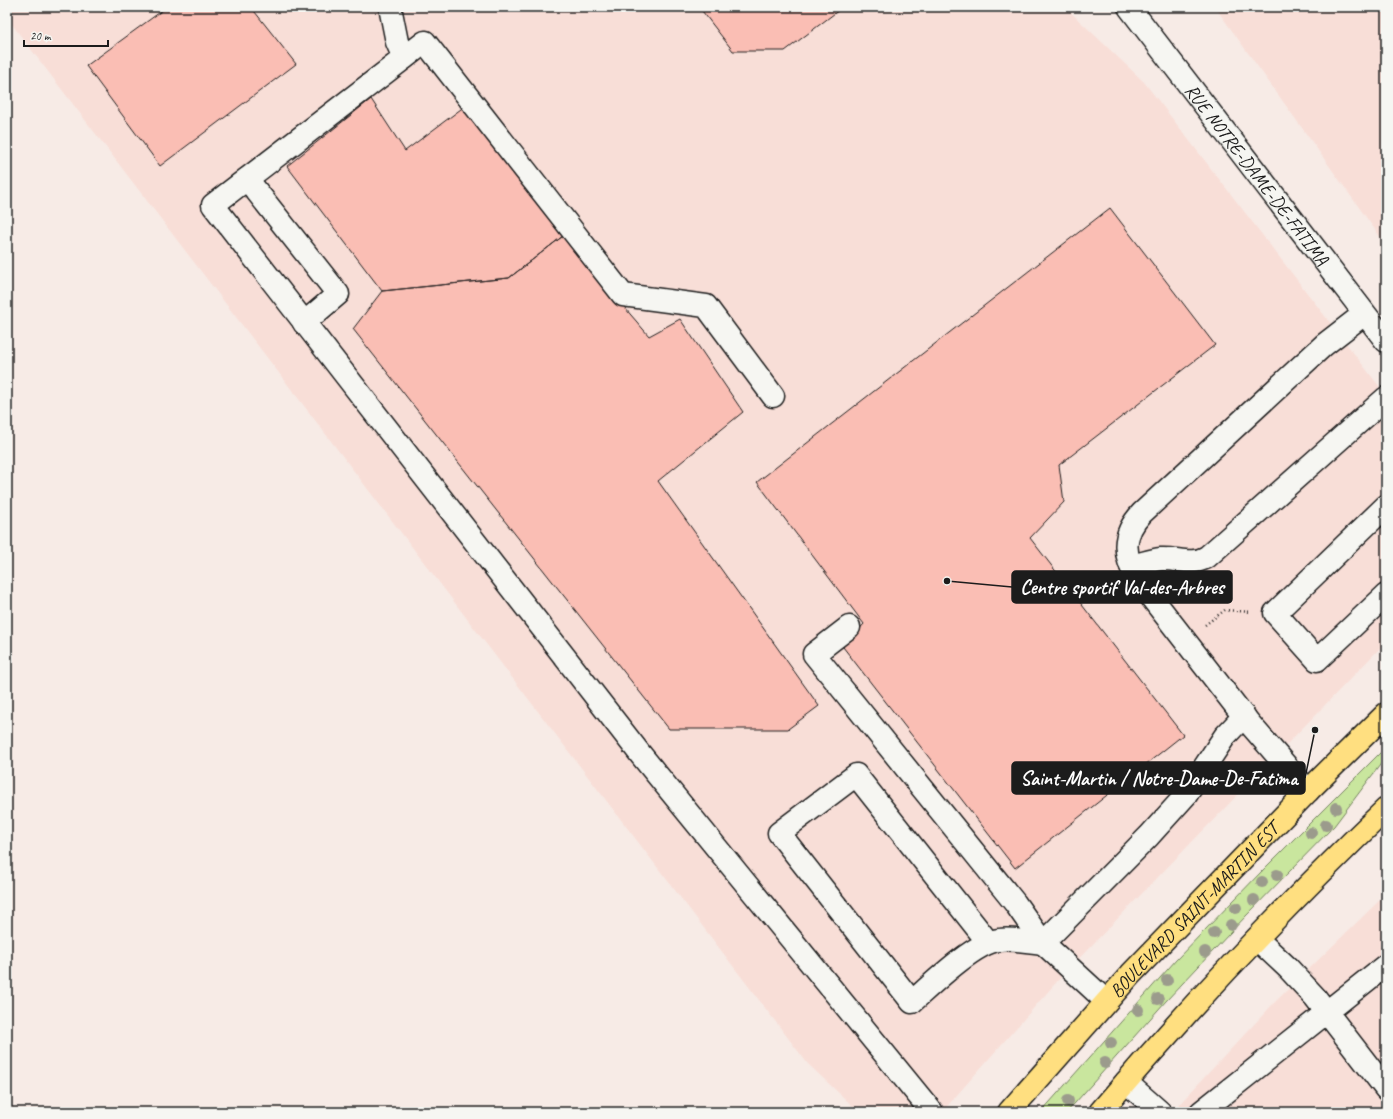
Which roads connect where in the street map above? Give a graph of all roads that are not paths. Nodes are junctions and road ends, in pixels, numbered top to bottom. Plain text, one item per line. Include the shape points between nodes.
1 (390, 7) edge
2 (1129, 7) edge
3 (404, 58) junction
4 (247, 179) junction
5 (1364, 314) junction
6 (304, 322) junction
7 (1386, 341) edge
8 (773, 396) dead end
9 (1386, 398) edge
10 (1386, 506) edge
11 (1131, 566) junction
12 (1386, 594) edge
13 (849, 627) dead end
14 (1386, 714) edge
15 (1244, 716) junction
16 (1308, 791) junction
17 (1386, 810) edge
18 (1257, 939) junction
19 (988, 942) junction
20 (1043, 943) junction
21 (1386, 965) edge
22 (1106, 1001) junction
23 (1327, 1012) junction
24 (1126, 1082) junction
25 (1386, 1089) edge
26 (932, 1112) edge
27 (1009, 1112) edge
28 (1100, 1112) edge
29 (1160, 1112) edge
30 (1201, 1112) edge

1 - 3 street via 397,42
2 - 5 street, RUE NOTRE-DAME-DE-FATIMA
3 - 4 street
3 - 8 street via 425,42 623,295 706,306
4 - 6 street via 338,294
4 - 6 street via 213,206
5 - 7 street, RUE NOTRE-DAME-DE-FATIMA
5 - 11 street via 1324,345 1142,512 1134,521 1127,536 1126,547
6 - 26 street via 641,755
9 - 11 street via 1201,561 1161,560
10 - 12 street via 1275,613 1317,660
11 - 15 street via 1138,580
13 - 20 street via 814,654 1015,903
14 - 16 main road, BOULEVARD SAINT-MARTIN EST
15 - 16 street
15 - 20 street via 1225,736 1186,794 1165,818
16 - 22 main road, BOULEVARD SAINT-MARTIN EST
17 - 18 main road
18 - 23 street via 1288,968
18 - 24 main road
19 - 19 street via 970,952 912,1002 780,833 856,776
19 - 20 street via 1000,940
20 - 22 street
21 - 23 street
22 - 27 main road, BOULEVARD SAINT-MARTIN EST
23 - 25 street
23 - 30 street
24 - 28 main road
24 - 29 street

